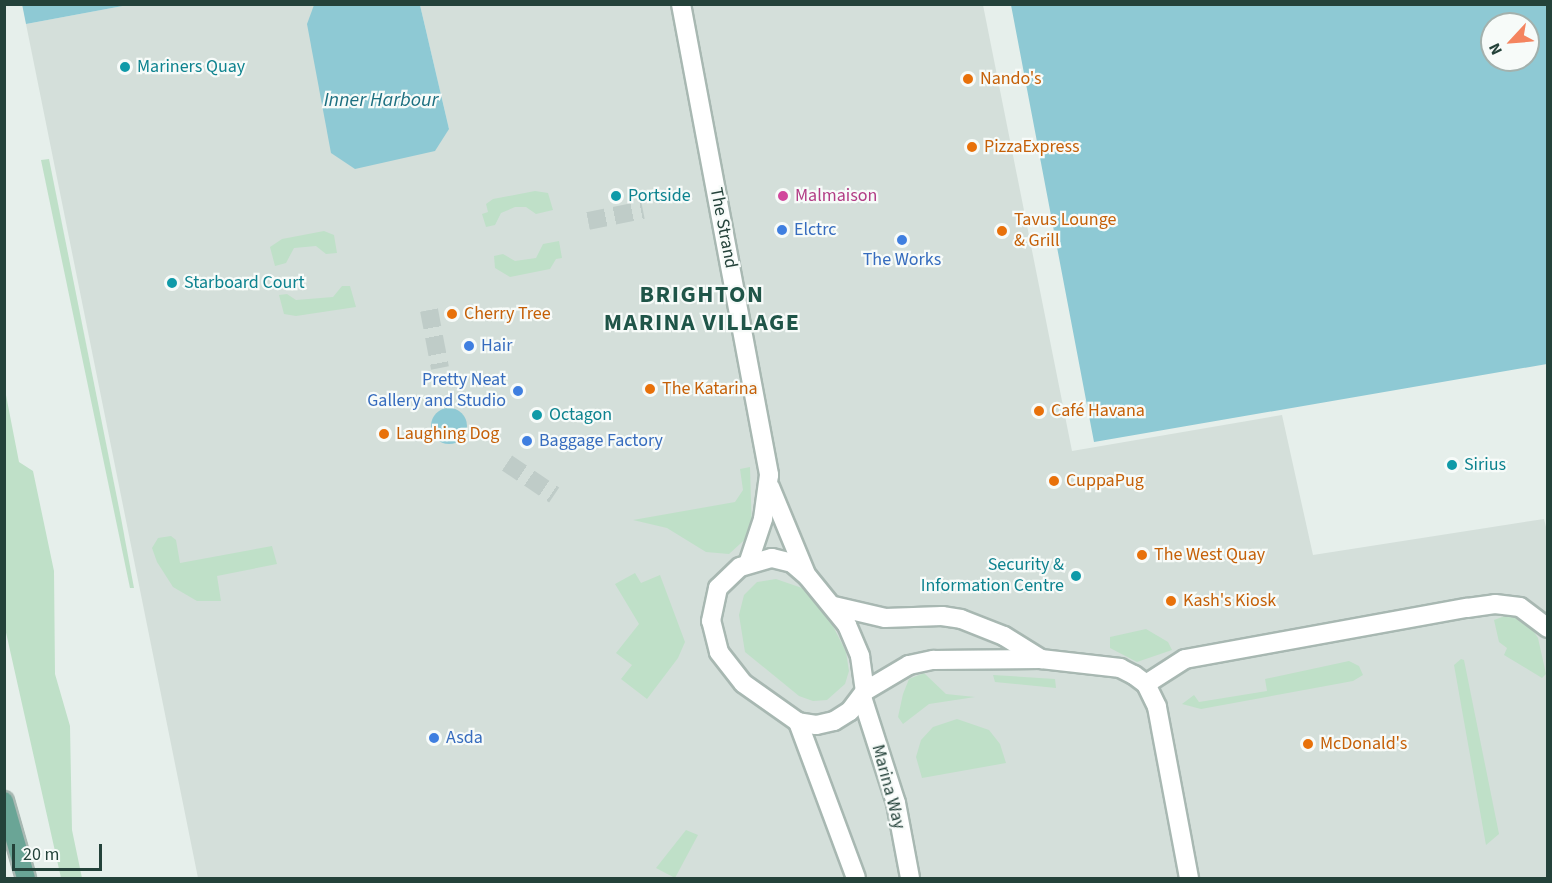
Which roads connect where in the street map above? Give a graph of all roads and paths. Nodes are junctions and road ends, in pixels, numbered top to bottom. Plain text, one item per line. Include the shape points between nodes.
1 (681, 4) edge
2 (770, 487) junction
3 (748, 564) junction
4 (808, 577) junction
5 (834, 606) junction
6 (1548, 628) edge
7 (1041, 659) junction
8 (1146, 684) junction
9 (863, 694) junction
10 (798, 722) junction
11 (4, 801) edge
12 (26, 879) edge
13 (856, 879) edge
14 (910, 879) edge
15 (1189, 879) edge

1 - 2 street, The Strand
2 - 3 street, The Strand via 758,541
2 - 4 street, The Strand
3 - 4 street via 780,559
3 - 10 street via 718,588 712,606 715,639 724,662 737,678
4 - 5 street
5 - 7 street via 885,618 961,619 1004,636
5 - 9 street via 861,656
6 - 8 street via 1530,611 1495,604 1217,651 1185,659
7 - 8 street via 1120,668
7 - 9 street via 933,660 909,665
8 - 15 street via 1157,707
9 - 10 street via 834,721 816,725
9 - 14 street, Marina Way via 896,803
10 - 13 street
11 - 12 main road

